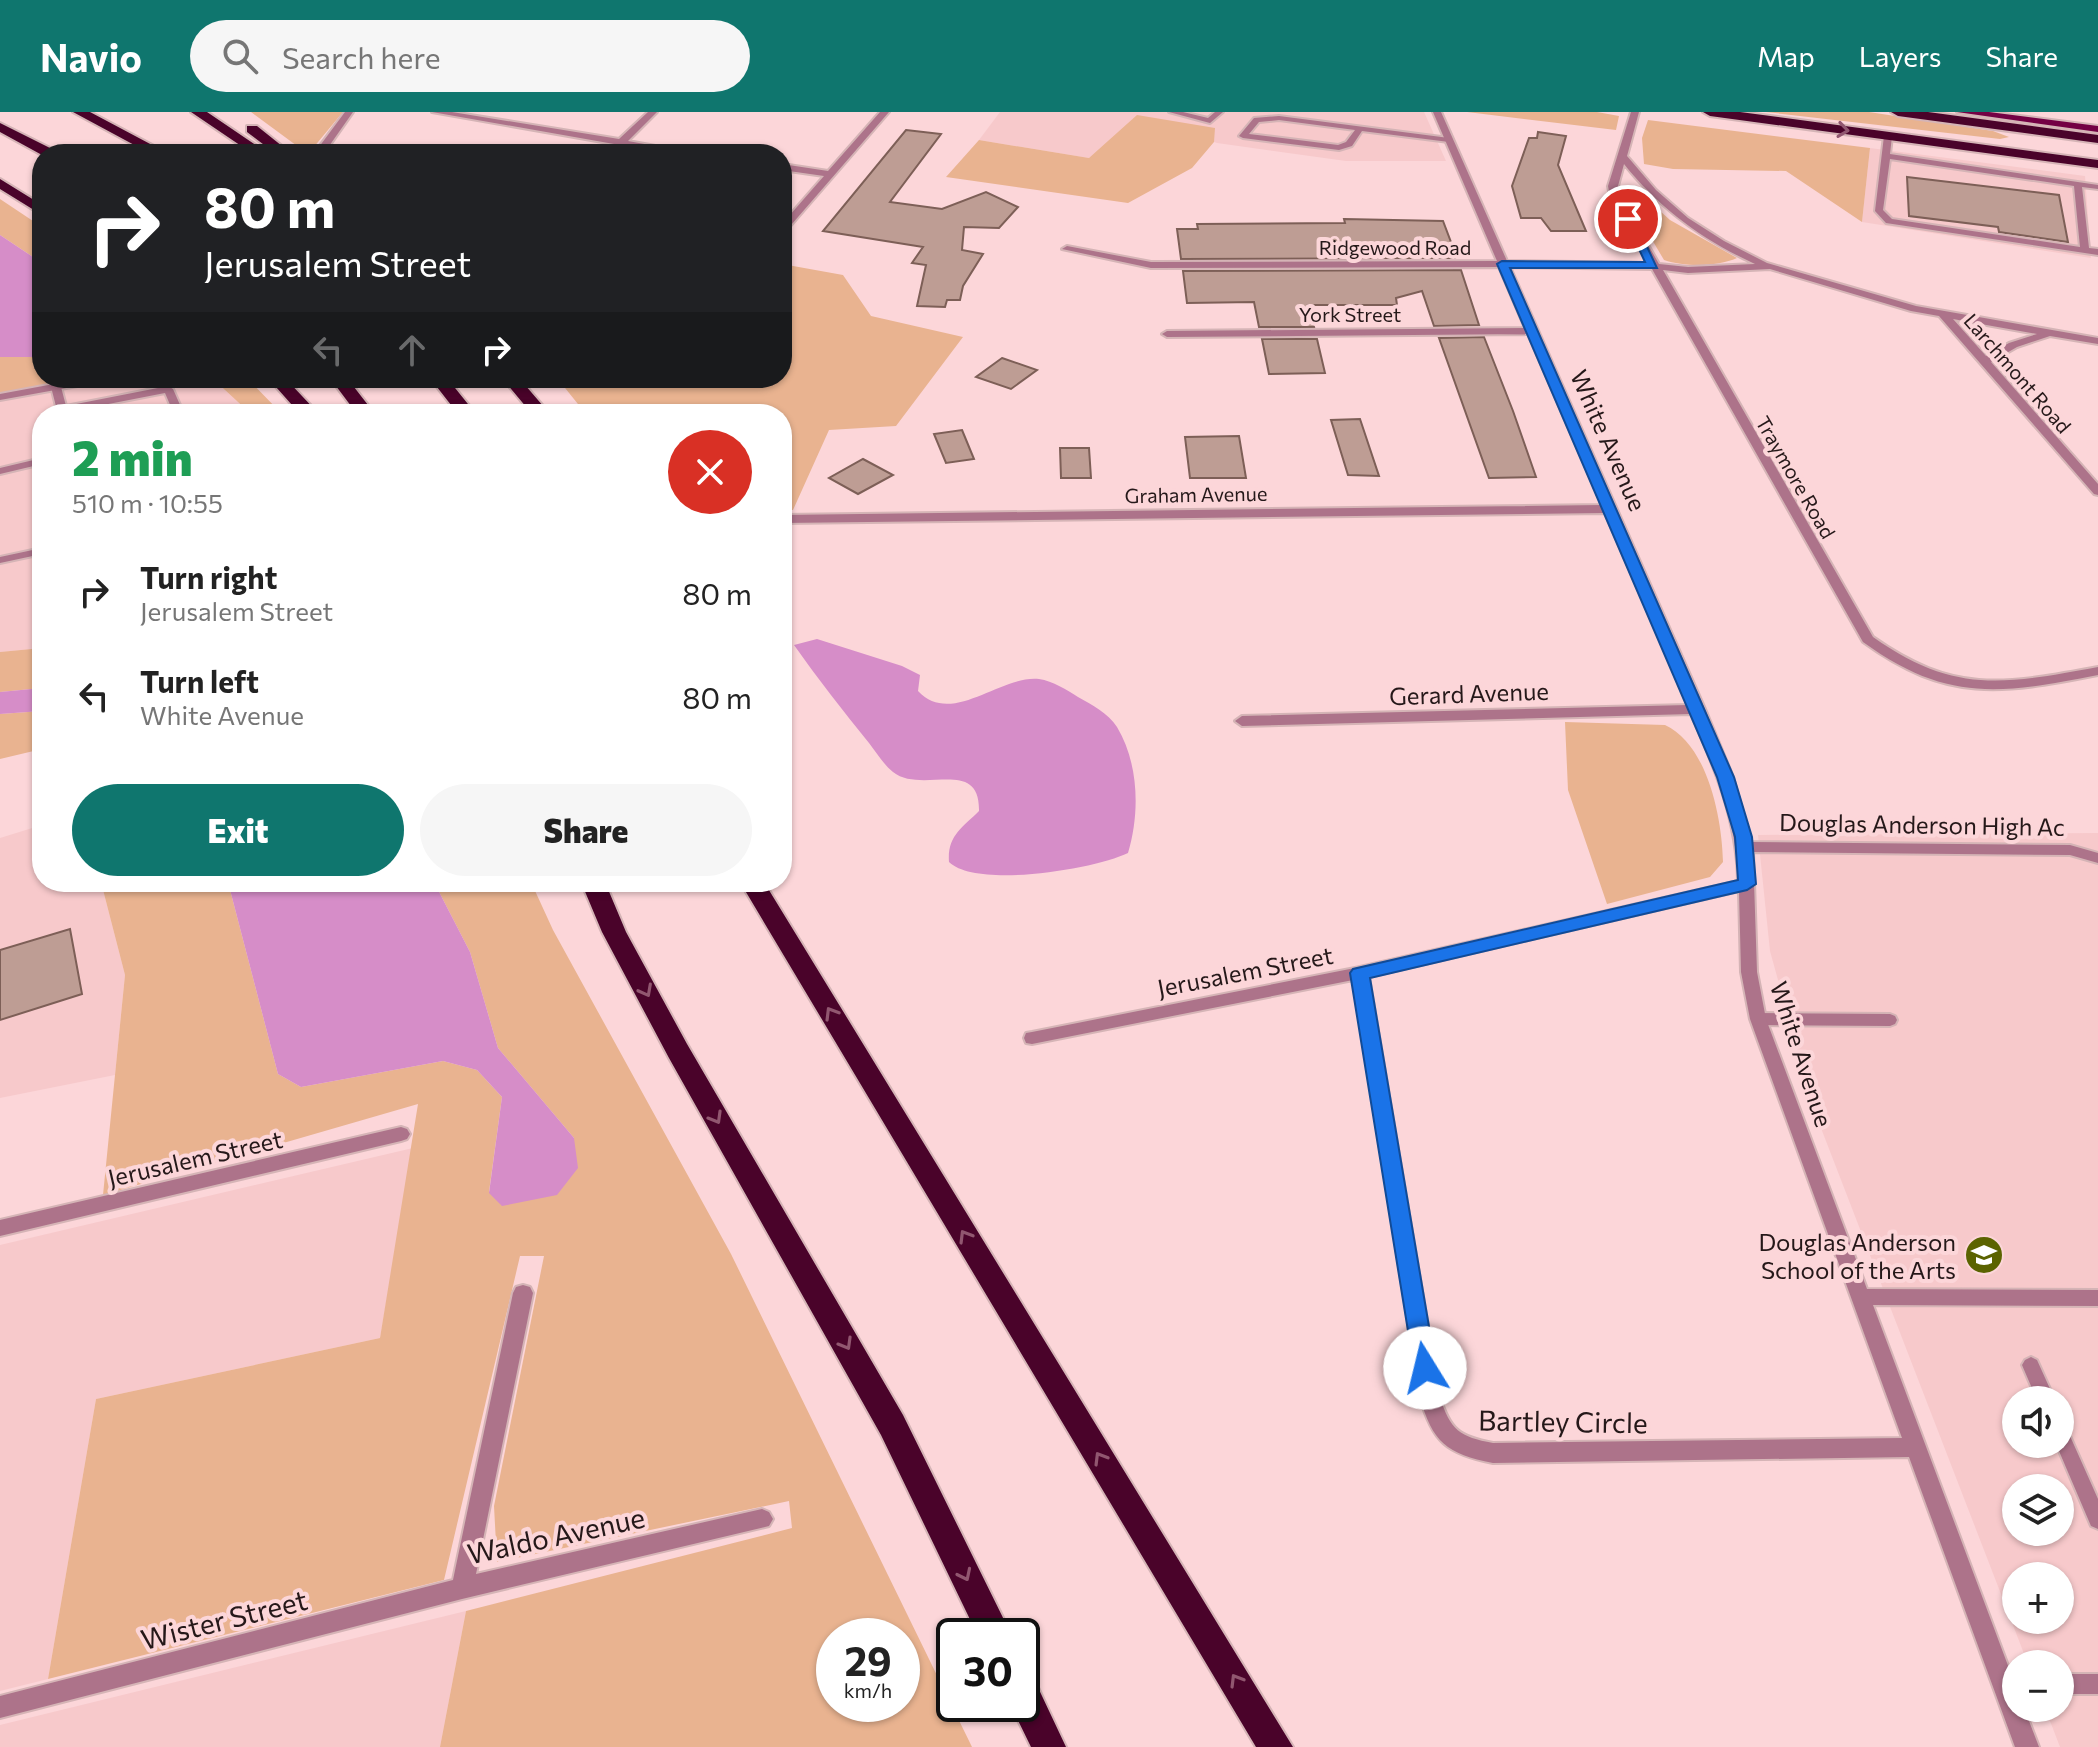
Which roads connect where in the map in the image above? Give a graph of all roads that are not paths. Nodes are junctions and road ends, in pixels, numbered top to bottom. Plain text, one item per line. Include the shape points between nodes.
1 (80, 112) edge
2 (198, 112) edge
3 (349, 112) edge
4 (436, 112) edge
5 (653, 112) edge
6 (885, 112) edge
7 (1173, 112) edge
8 (1219, 112) edge
9 (1437, 112) edge
10 (1635, 112) edge
11 (1710, 112) edge
12 (1898, 112) edge
13 (1963, 112) edge
14 (239, 120) dead end
15 (1304, 121) junction
16 (2028, 121) edge
17 (0, 127) edge
18 (1360, 128) junction
19 (2098, 129) edge
20 (1888, 136) junction
21 (2098, 139) edge
22 (1449, 140) junction
23 (621, 142) junction
24 (1287, 142) junction
25 (32, 144) edge
26 (142, 144) edge
27 (247, 144) edge
28 (271, 144) edge
29 (326, 144) edge
30 (633, 144) edge
31 (1956, 145) junction
32 (1886, 156) junction
33 (1623, 157) junction
34 (2098, 164) edge
35 (792, 168) edge
36 (829, 174) junction
37 (0, 183) edge
38 (2078, 184) junction
39 (2098, 187) edge
40 (32, 204) edge
41 (792, 218) edge
42 (1067, 249) dead end
43 (2085, 250) junction
44 (2098, 252) edge
45 (1502, 264) junction
46 (1653, 265) junction
47 (1771, 266) junction
48 (1943, 314) junction
49 (1533, 331) junction
50 (2048, 333) junction
51 (1167, 334) dead end
52 (2098, 341) edge
53 (1986, 361) junction
54 (50, 388) edge
55 (285, 388) edge
56 (346, 388) edge
57 (446, 388) edge
58 (519, 388) edge
59 (0, 397) edge
60 (92, 404) edge
61 (175, 404) edge
62 (301, 404) edge
63 (358, 404) edge
64 (459, 404) edge
65 (532, 404) edge
66 (32, 463) edge
67 (0, 471) edge
68 (2098, 491) edge
69 (1611, 509) junction
70 (792, 519) edge
71 (32, 553) edge
72 (0, 560) edge
73 (2098, 671) edge
74 (1698, 709) junction
75 (1242, 721) dead end
76 (1745, 847) junction
77 (2098, 858) edge
78 (1747, 884) junction
79 (597, 892) edge
80 (758, 892) edge
81 (1360, 973) junction
82 (1758, 1019) junction
83 (1890, 1020) dead end
84 (1032, 1038) dead end
85 (401, 1134) dead end
86 (0, 1228) edge
87 (523, 1293) dead end
88 (1860, 1297) junction
89 (2098, 1298) edge
90 (2031, 1365) dead end
91 (2040, 1386) edge
92 (1915, 1447) junction
93 (2071, 1458) edge
94 (762, 1519) dead end
95 (2098, 1520) edge
96 (462, 1588) junction
97 (986, 1618) edge
98 (2002, 1664) edge
99 (2074, 1684) edge
100 (2098, 1684) edge
101 (0, 1707) edge
102 (1037, 1722) edge
103 (2020, 1722) edge
104 (1049, 1747) edge
105 (1276, 1747) edge
106 (2027, 1747) edge

1 - 26 highway
2 - 27 highway
3 - 29 street
4 - 23 street
5 - 23 street
6 - 36 street
7 - 8 lane via 1210,121
9 - 22 street, White Avenue
10 - 33 street, Traymore Road
11 -> 20 highway
12 - 16 highway
13 - 16 main road
14 - 28 highway
15 - 18 lane
15 - 24 lane
15 - 24 lane via 1265,117 1243,136
16 - 19 main road
16 - 21 highway
16 - 31 highway via 2005,145
17 - 25 highway
18 - 22 lane
18 - 24 lane via 1339,148
20 - 31 highway
20 - 32 lane
22 - 45 street, White Avenue
23 - 30 street
31 - 34 highway
32 - 38 lane
32 - 43 lane via 1879,211 1889,221
33 - 46 street, Traymore Road via 1615,196
33 - 47 street, Ridgewood Road via 1672,213 1732,250
35 - 36 street
36 - 41 street
37 - 40 highway
38 - 39 lane
38 - 43 lane
42 - 45 street, Ridgewood Road via 1151,265
43 - 44 lane
45 - 46 street, Ridgewood Road
45 - 49 street, White Avenue
46 - 47 street, Ridgewood Road via 1688,270
46 - 73 street, Traymore Road via 1868,639 1914,670 1981,688 2010,688
47 - 48 street, Ridgewood Road via 1856,294
48 - 50 street, Ridgewood Road
48 - 53 street, Larchmont Road
49 - 51 street, York Street
49 - 69 street, White Avenue
50 - 52 street, Ridgewood Road
50 - 53 street
53 - 68 street, Larchmont Road
54 - 59 street
55 - 62 highway
56 - 63 highway
57 - 64 highway
58 - 65 highway
60 - 61 lane via 168,389
66 - 67 lane
69 - 70 street, Graham Avenue
69 - 74 street, White Avenue
71 - 72 lane
74 - 75 street, Gerard Avenue
74 - 76 street, White Avenue via 1726,777
76 - 77 street, Douglas Anderson High Ac via 2070,850
76 - 78 street, White Avenue
78 - 81 street, Jerusalem Street
78 - 82 street, White Avenue via 1749,972
79 -> 97 highway via 678,1051 892,1425
105 -> 80 highway
81 - 84 street, Jerusalem Street
81 - 92 street, Bartley Circle via 1430,1397 1437,1423 1449,1439 1493,1453
82 - 83 lane
82 - 88 street, White Avenue
85 - 86 street, Jerusalem Street
87 - 96 street, Waldo Avenue
88 - 89 street
88 - 92 street, White Avenue
90 - 91 lane
92 - 98 street, White Avenue
93 - 95 lane
94 - 96 street, Waldo Avenue
96 - 101 street, Wister Street
99 - 100 lane
102 - 104 highway
103 - 106 street, White Avenue

